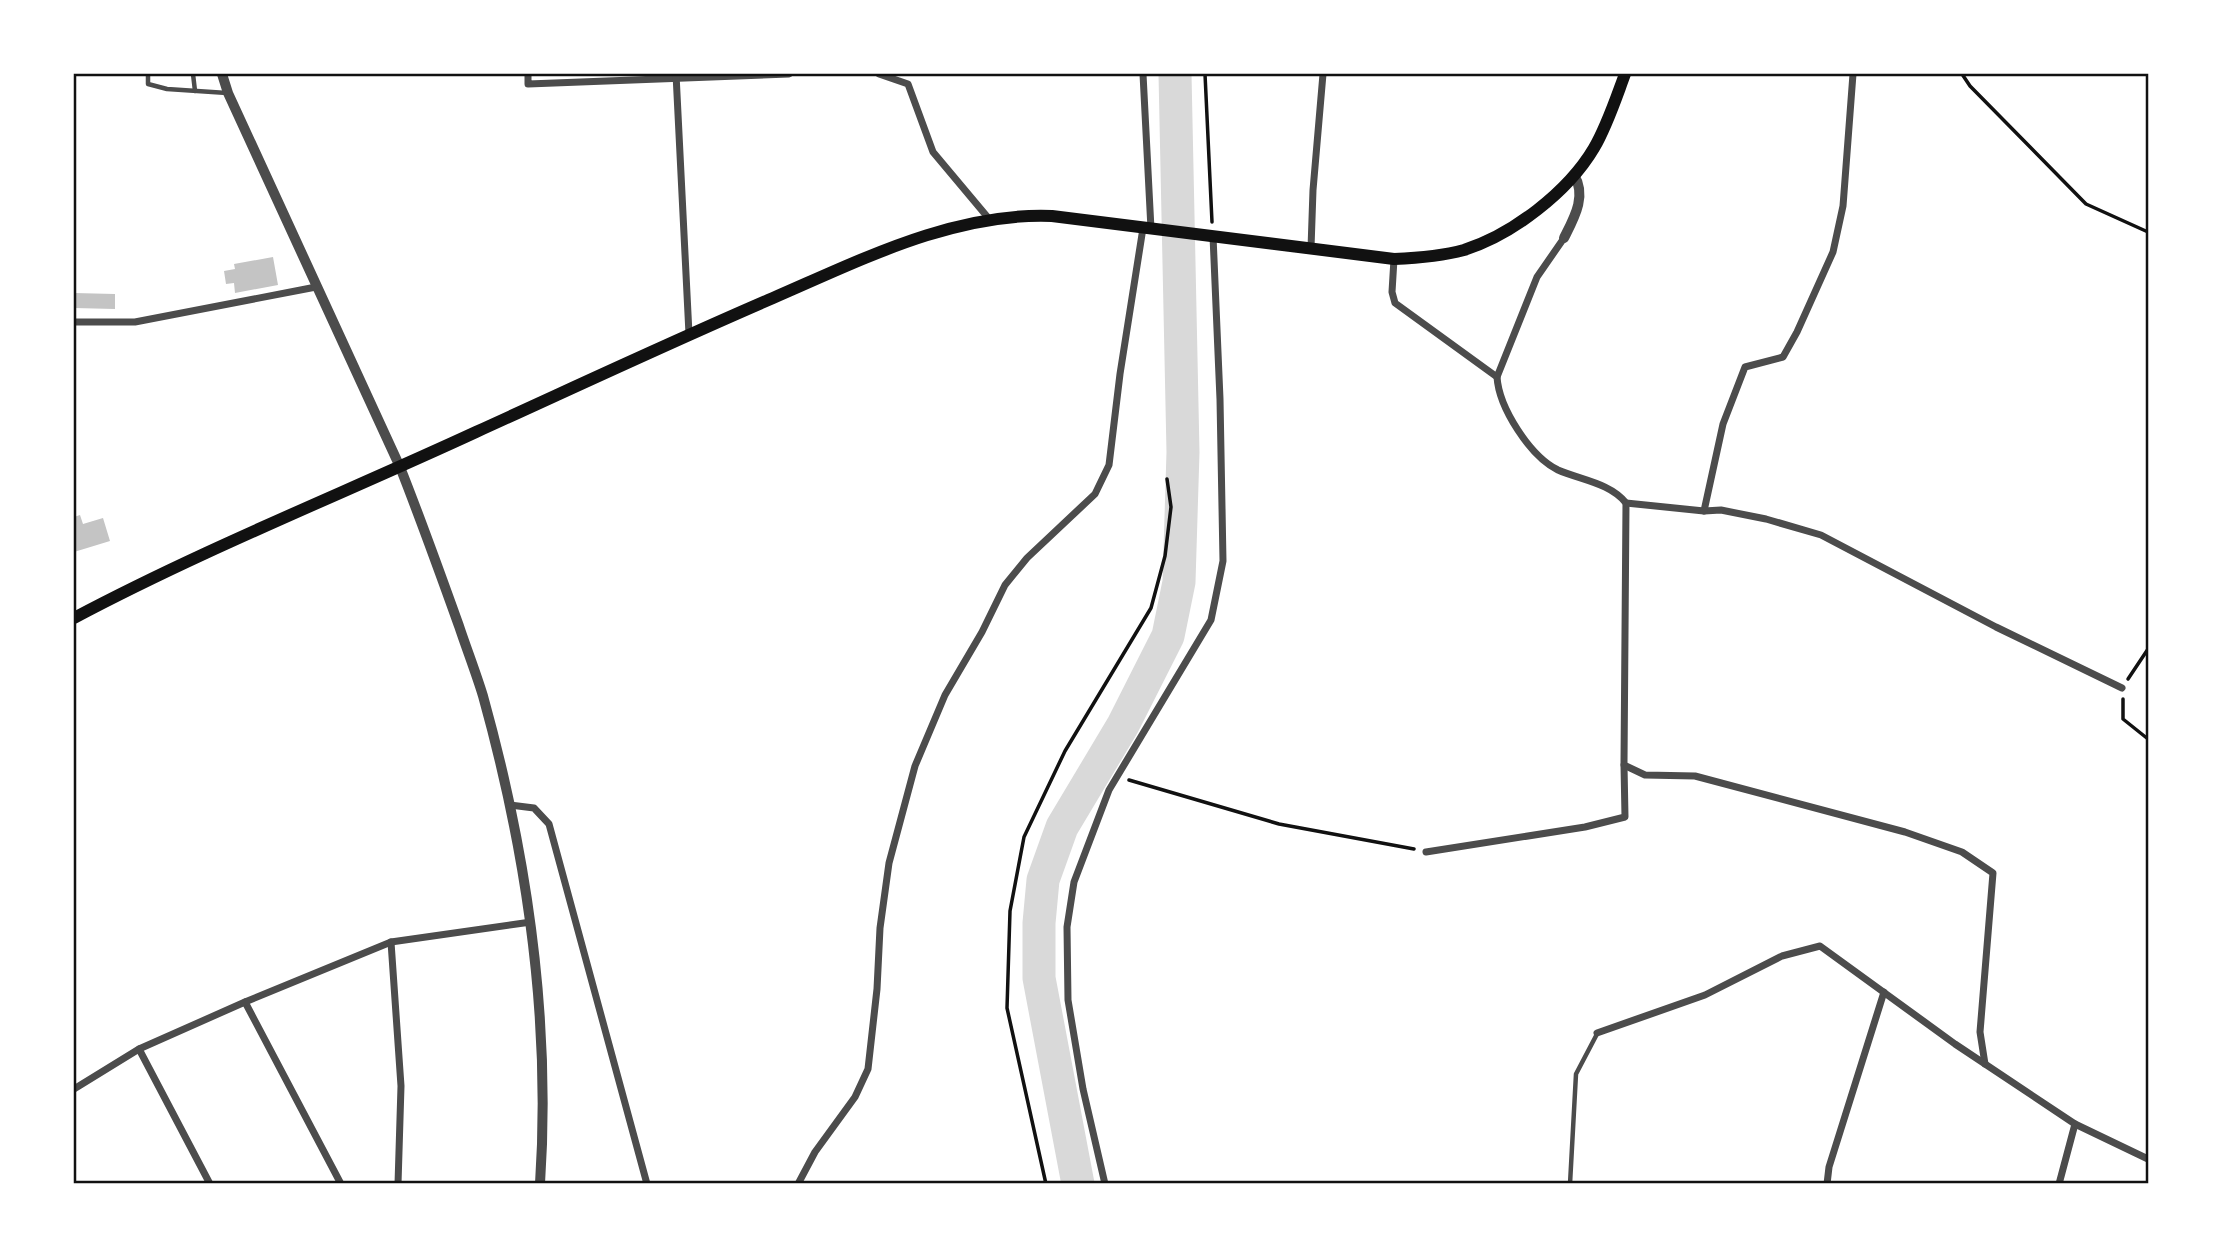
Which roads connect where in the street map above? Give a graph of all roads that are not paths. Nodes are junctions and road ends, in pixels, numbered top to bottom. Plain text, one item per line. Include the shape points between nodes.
1 (148, 74) edge
2 (193, 74) edge
3 (222, 74) edge
4 (528, 74) edge
5 (789, 74) edge
6 (879, 74) edge
7 (1143, 74) edge
8 (1323, 74) edge
9 (1625, 74) edge
10 (1853, 74) edge
11 (676, 76) edge
12 (195, 91) junction
13 (228, 93) junction
14 (1574, 175) junction
15 (990, 220) junction
16 (1147, 228) junction
17 (1207, 236) junction
18 (1564, 238) joint
19 (1311, 248) junction
20 (1394, 259) junction
21 (316, 287) junction
22 (74, 322) edge
23 (689, 334) junction
24 (1497, 377) junction
25 (400, 467) junction
26 (1626, 503) junction
27 (1704, 511) junction
28 (74, 618) edge
29 (2122, 688) road end
30 (1624, 765) junction
31 (510, 806) junction
32 (1426, 852) road end
33 (531, 922) junction
34 (391, 943) junction
35 (1884, 992) junction
36 (245, 1002) junction
37 (1597, 1033) joint
38 (139, 1049) junction
39 (1985, 1063) junction
40 (74, 1090) edge
41 (2075, 1124) junction
42 (2148, 1159) edge
43 (210, 1184) edge
44 (341, 1184) edge
45 (398, 1184) edge
46 (540, 1184) edge
47 (647, 1184) edge
48 (798, 1184) edge
49 (1105, 1184) edge
50 (1570, 1184) edge
51 (1826, 1184) edge
52 (2059, 1184) edge

1 - 12 lane via 148,84
2 - 12 lane
3 - 13 street
4 - 11 street via 528,84
5 - 11 street
6 - 15 street via 908,84 933,152
7 - 16 street
8 - 19 street
9 - 14 main road via 1594,148
10 - 27 street via 1843,206 1833,252 1783,357 1745,367 1723,424
11 - 23 street
12 - 13 lane
13 - 21 street
14 - 18 street via 1580,196
14 - 20 main road via 1533,214 1490,238 1465,249
15 - 16 main road via 1039,216
15 - 23 main road via 881,251
16 - 17 main road
16 - 48 street via 1120,374 1109,465 1095,494 1005,585 945,695 915,766 889,863 868,1069
17 - 19 main road
17 - 49 street via 1223,561 1211,620 1109,790 1074,882 1067,927 1068,1000
18 - 24 street via 1538,277
19 - 20 main road
20 - 24 street via 1395,303
21 - 22 street via 135,322
21 - 25 street
23 - 25 main road
24 - 26 street via 1506,408 1538,457 1613,492
25 - 28 main road
25 - 31 street via 482,695
26 - 27 street
26 - 30 street
27 - 29 street via 1766,519 1821,535
30 - 32 street via 1625,817
30 - 39 street via 1645,775 1695,776 1905,832 1962,852 1993,873 1980,1032
31 - 33 street
31 - 47 street via 534,808 549,824
33 - 34 street
33 - 46 street via 543,1059
34 - 36 street
34 - 45 street via 401,1086
35 - 37 street via 1820,946 1782,956 1704,995
35 - 39 street
35 - 51 street
36 - 38 street
36 - 44 street
37 - 50 lane via 1576,1074
38 - 40 street
38 - 43 street
39 - 41 street
41 - 42 street
41 - 52 street

